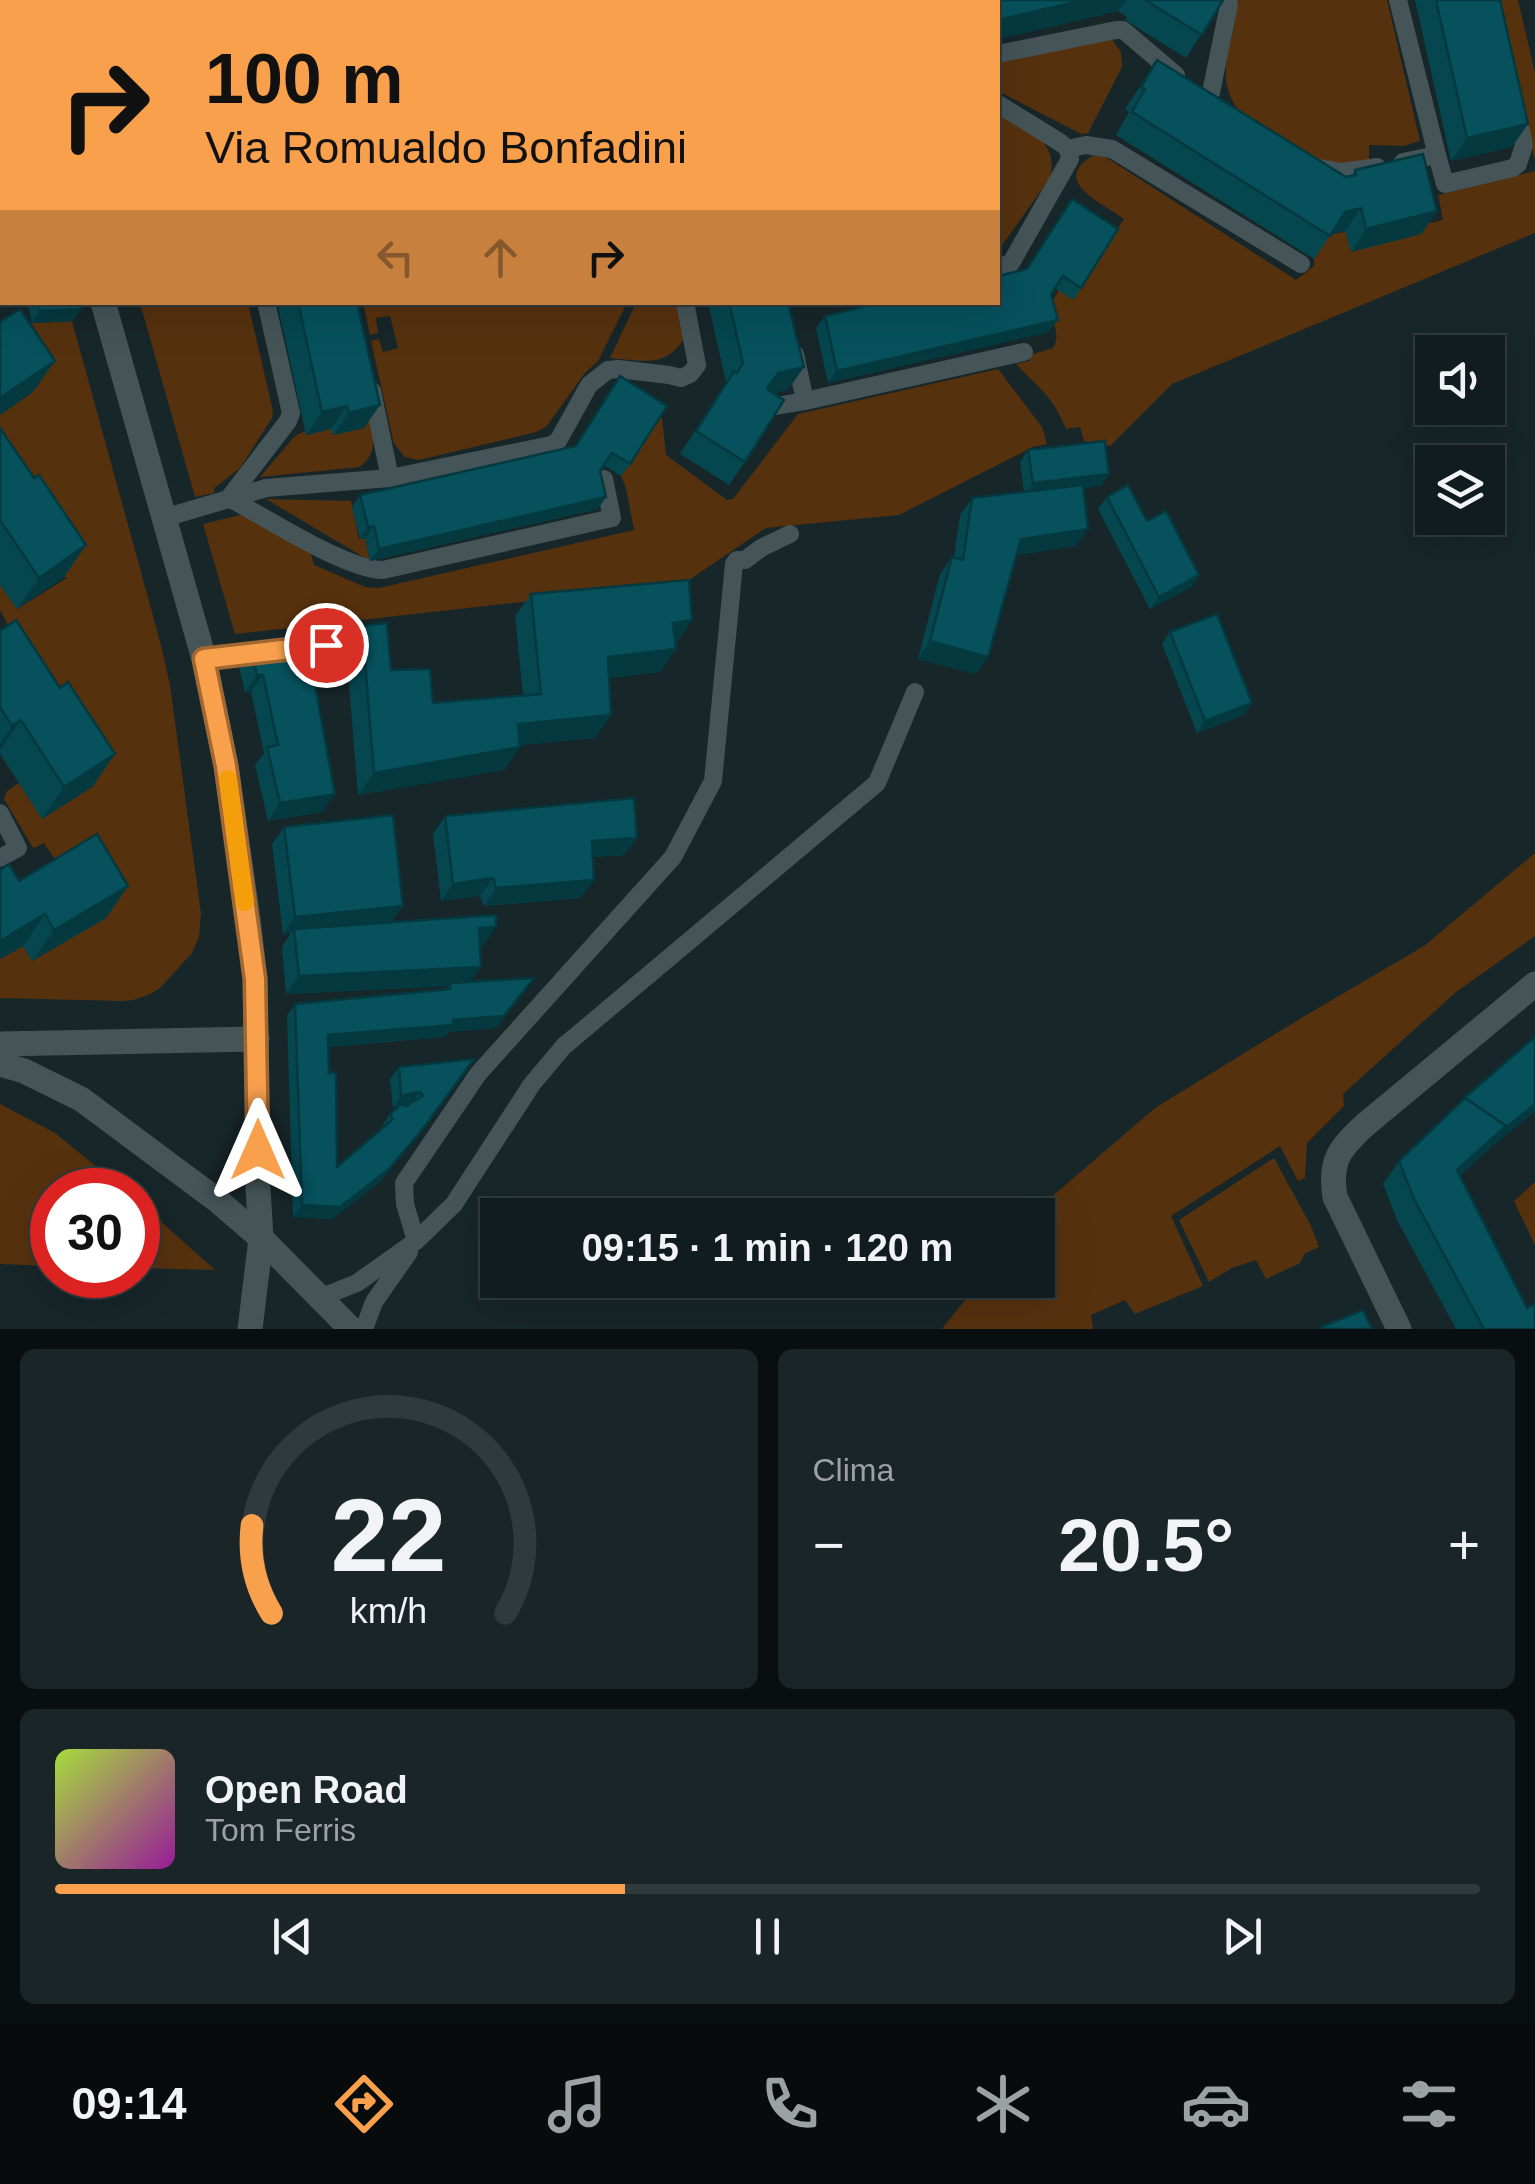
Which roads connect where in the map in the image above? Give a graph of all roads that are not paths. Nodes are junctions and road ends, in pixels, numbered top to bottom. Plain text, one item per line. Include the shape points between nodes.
1 (1227, 0) edge
2 (1398, 0) edge
3 (1000, 54) edge
4 (1511, 90) edge
5 (1197, 92) junction
6 (1000, 105) edge
7 (1225, 114) edge
8 (1068, 150) junction
9 (1437, 155) junction
10 (1298, 160) edge
11 (1301, 264) dead end
12 (1000, 266) edge
13 (104, 305) edge
14 (267, 305) edge
15 (686, 305) edge
16 (790, 335) edge
17 (1024, 352) dead end
18 (370, 381) edge
19 (805, 400) junction
20 (764, 408) edge
21 (390, 478) junction
22 (604, 479) edge
23 (229, 498) junction
24 (164, 518) junction
25 (790, 534) dead end
26 (326, 645) dead end
27 (204, 659) junction
28 (915, 692) dead end
29 (0, 813) edge
30 (0, 858) edge
31 (1535, 984) edge
32 (258, 1038) junction
33 (0, 1044) edge
34 (0, 1064) edge
35 (261, 1238) junction
36 (416, 1242) junction
37 (320, 1298) junction
38 (250, 1329) edge
39 (351, 1329) edge
40 (364, 1329) edge
41 (1399, 1329) edge

1 - 5 lane
2 - 9 lane
3 - 5 lane via 1123,30
4 - 9 lane via 1524,144 1518,164 1445,184
5 - 7 lane
6 - 8 lane
8 - 11 lane via 1112,148
8 - 12 lane via 1070,159 1016,256
9 - 10 lane via 1342,172
13 - 24 street
14 - 23 lane via 291,413
15 - 21 lane via 697,365 690,374 608,370 589,385 551,445
16 - 19 lane
17 - 19 lane
18 - 21 lane
19 - 20 lane
21 - 23 lane via 266,488
22 - 23 lane via 612,518 383,570 354,565
23 - 24 lane
24 - 27 street
25 - 36 lane via 734,564 713,781 674,857 478,1074 404,1183
26 - 27 lane
27 - 32 street via 248,919
28 - 36 lane via 878,783 564,1046 454,1204
29 - 30 lane via 18,848
31 - 41 street via 1366,1124 1334,1164 1335,1197
32 - 33 street
32 - 35 street
34 - 35 street via 80,1099
35 - 37 street
35 - 38 street
36 - 37 lane via 356,1283
36 - 40 lane via 374,1302
37 - 39 street

